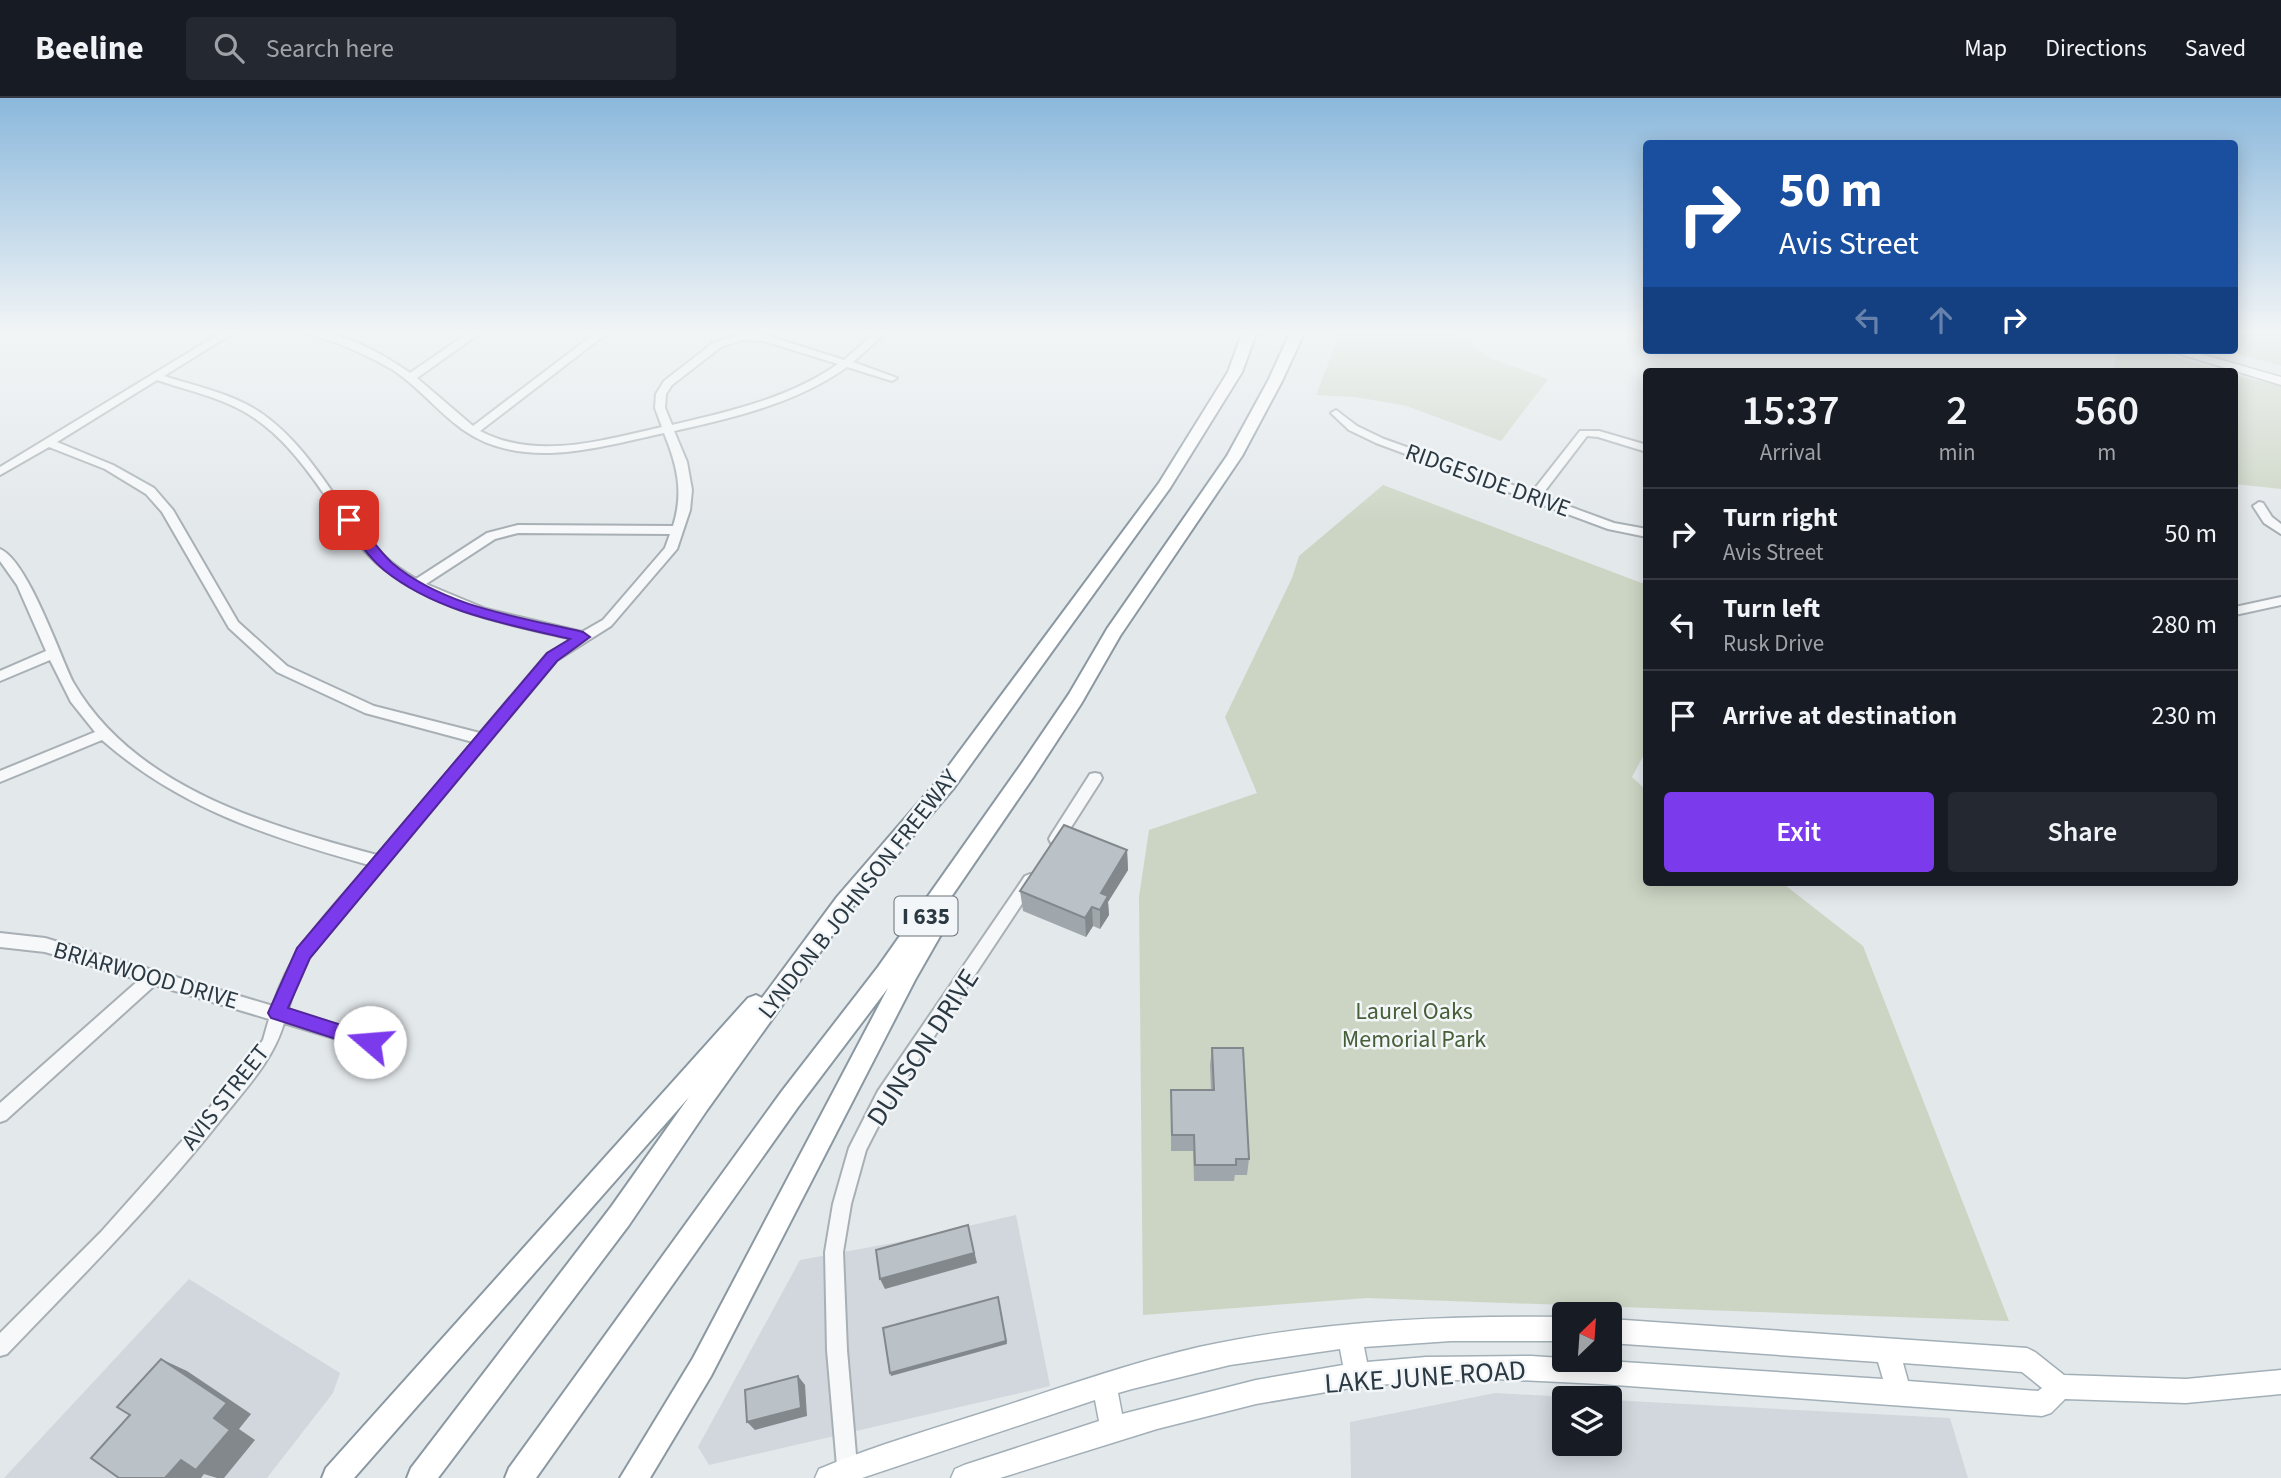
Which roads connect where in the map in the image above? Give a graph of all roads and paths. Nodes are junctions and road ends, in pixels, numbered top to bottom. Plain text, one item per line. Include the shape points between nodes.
1 (127, 395) edge
2 (210, 395) edge
3 (428, 395) edge
4 (519, 395) edge
5 (661, 395) edge
6 (787, 395) edge
7 (1221, 395) edge
8 (1267, 395) edge
9 (1336, 413) dead end
10 (668, 429) junction
11 (473, 430) junction
12 (49, 443) junction
13 (1643, 448) edge
14 (0, 472) edge
15 (1534, 497) junction
16 (2259, 506) dead end
17 (678, 530) junction
18 (2281, 530) edge
19 (1643, 532) edge
20 (0, 553) edge
21 (416, 585) junction
22 (2281, 601) edge
23 (2238, 610) edge
24 (583, 637) junction
25 (52, 654) junction
26 (0, 676) edge
27 (105, 733) junction
28 (482, 739) junction
29 (1027, 771) junction
30 (0, 777) edge
31 (1095, 778) dead end
32 (380, 862) junction
33 (844, 903) junction
34 (0, 940) edge
35 (153, 976) junction
36 (277, 1013) junction
37 (370, 1042) dead end
38 (0, 1114) edge
39 (1552, 1329) edge
40 (1622, 1332) edge
41 (1350, 1336) junction
42 (0, 1347) edge
43 (1886, 1350) junction
44 (1357, 1375) junction
45 (2281, 1382) edge
46 (1104, 1385) junction
47 (2060, 1387) junction
48 (1899, 1392) junction
49 (1113, 1427) junction
50 (657, 1442) junction
51 (841, 1476) edge
52 (336, 1478) edge
53 (421, 1478) edge
54 (519, 1478) edge
55 (634, 1478) edge
56 (647, 1478) edge
57 (964, 1478) edge

1 - 12 street
2 - 21 street via 264,421 305,459 372,549
3 - 11 street
4 - 11 street
5 - 10 street, AVIS STREET
6 - 10 street
7 - 33 highway, LYNDON B JOHNSON FREEWAY / I 635 via 1165,485 946,784
8 - 29 highway, I 635 via 1234,456 1113,633
9 - 15 street, RIDGESIDE DRIVE via 1353,428 1380,441
10 - 11 street via 603,444 541,450 490,440
10 - 17 street, AVIS STREET via 686,490
12 - 14 street
12 - 28 street via 109,467 150,491 167,510 233,625 282,668 370,710
13 - 15 street via 1584,433
15 - 19 street, RIDGESIDE DRIVE via 1612,526
16 - 18 street
17 - 21 street via 518,529 491,536
17 - 24 street, AVIS STREET via 659,566 618,612
20 - 25 street via 14,567
21 - 24 street via 494,617
22 - 23 street
24 - 28 street, AVIS STREET via 552,657
25 - 26 street
25 - 27 street via 77,699
27 - 30 street
27 - 32 street via 138,763 208,805 293,838
28 - 32 street, AVIS STREET
29 - 50 highway via 907,973 748,1281
29 - 54 highway, I 635 via 886,974 790,1099
31 - 51 street, DUNSON DRIVE via 884,1097 858,1148 834,1252
32 - 36 street, AVIS STREET via 303,954
33 - 52 highway
33 - 53 highway, LYNDON B JOHNSON FREEWAY / I 635 via 620,1216
34 - 35 street, BRIARWOOD DRIVE via 45,945
35 - 36 street, BRIARWOOD DRIVE
35 - 38 street
36 - 37 street, BRIARWOOD DRIVE
36 - 42 street, AVIS STREET via 270,1043 196,1138
39 - 41 main road, LAKE JUNE ROAD via 1488,1327
40 - 43 main road
41 - 44 main road
41 - 46 main road, LAKE JUNE ROAD via 1262,1347
43 - 47 main road via 2027,1360
43 - 48 main road
44 - 48 main road, LAKE JUNE ROAD via 1495,1367
44 - 49 main road, LAKE JUNE ROAD via 1203,1404
45 - 47 main road via 2186,1391
46 - 49 main road
46 - 51 main road, LAKE JUNE ROAD
47 - 48 main road, LAKE JUNE ROAD via 2042,1404
49 - 57 main road, LAKE JUNE ROAD
50 - 55 highway
50 - 56 highway

